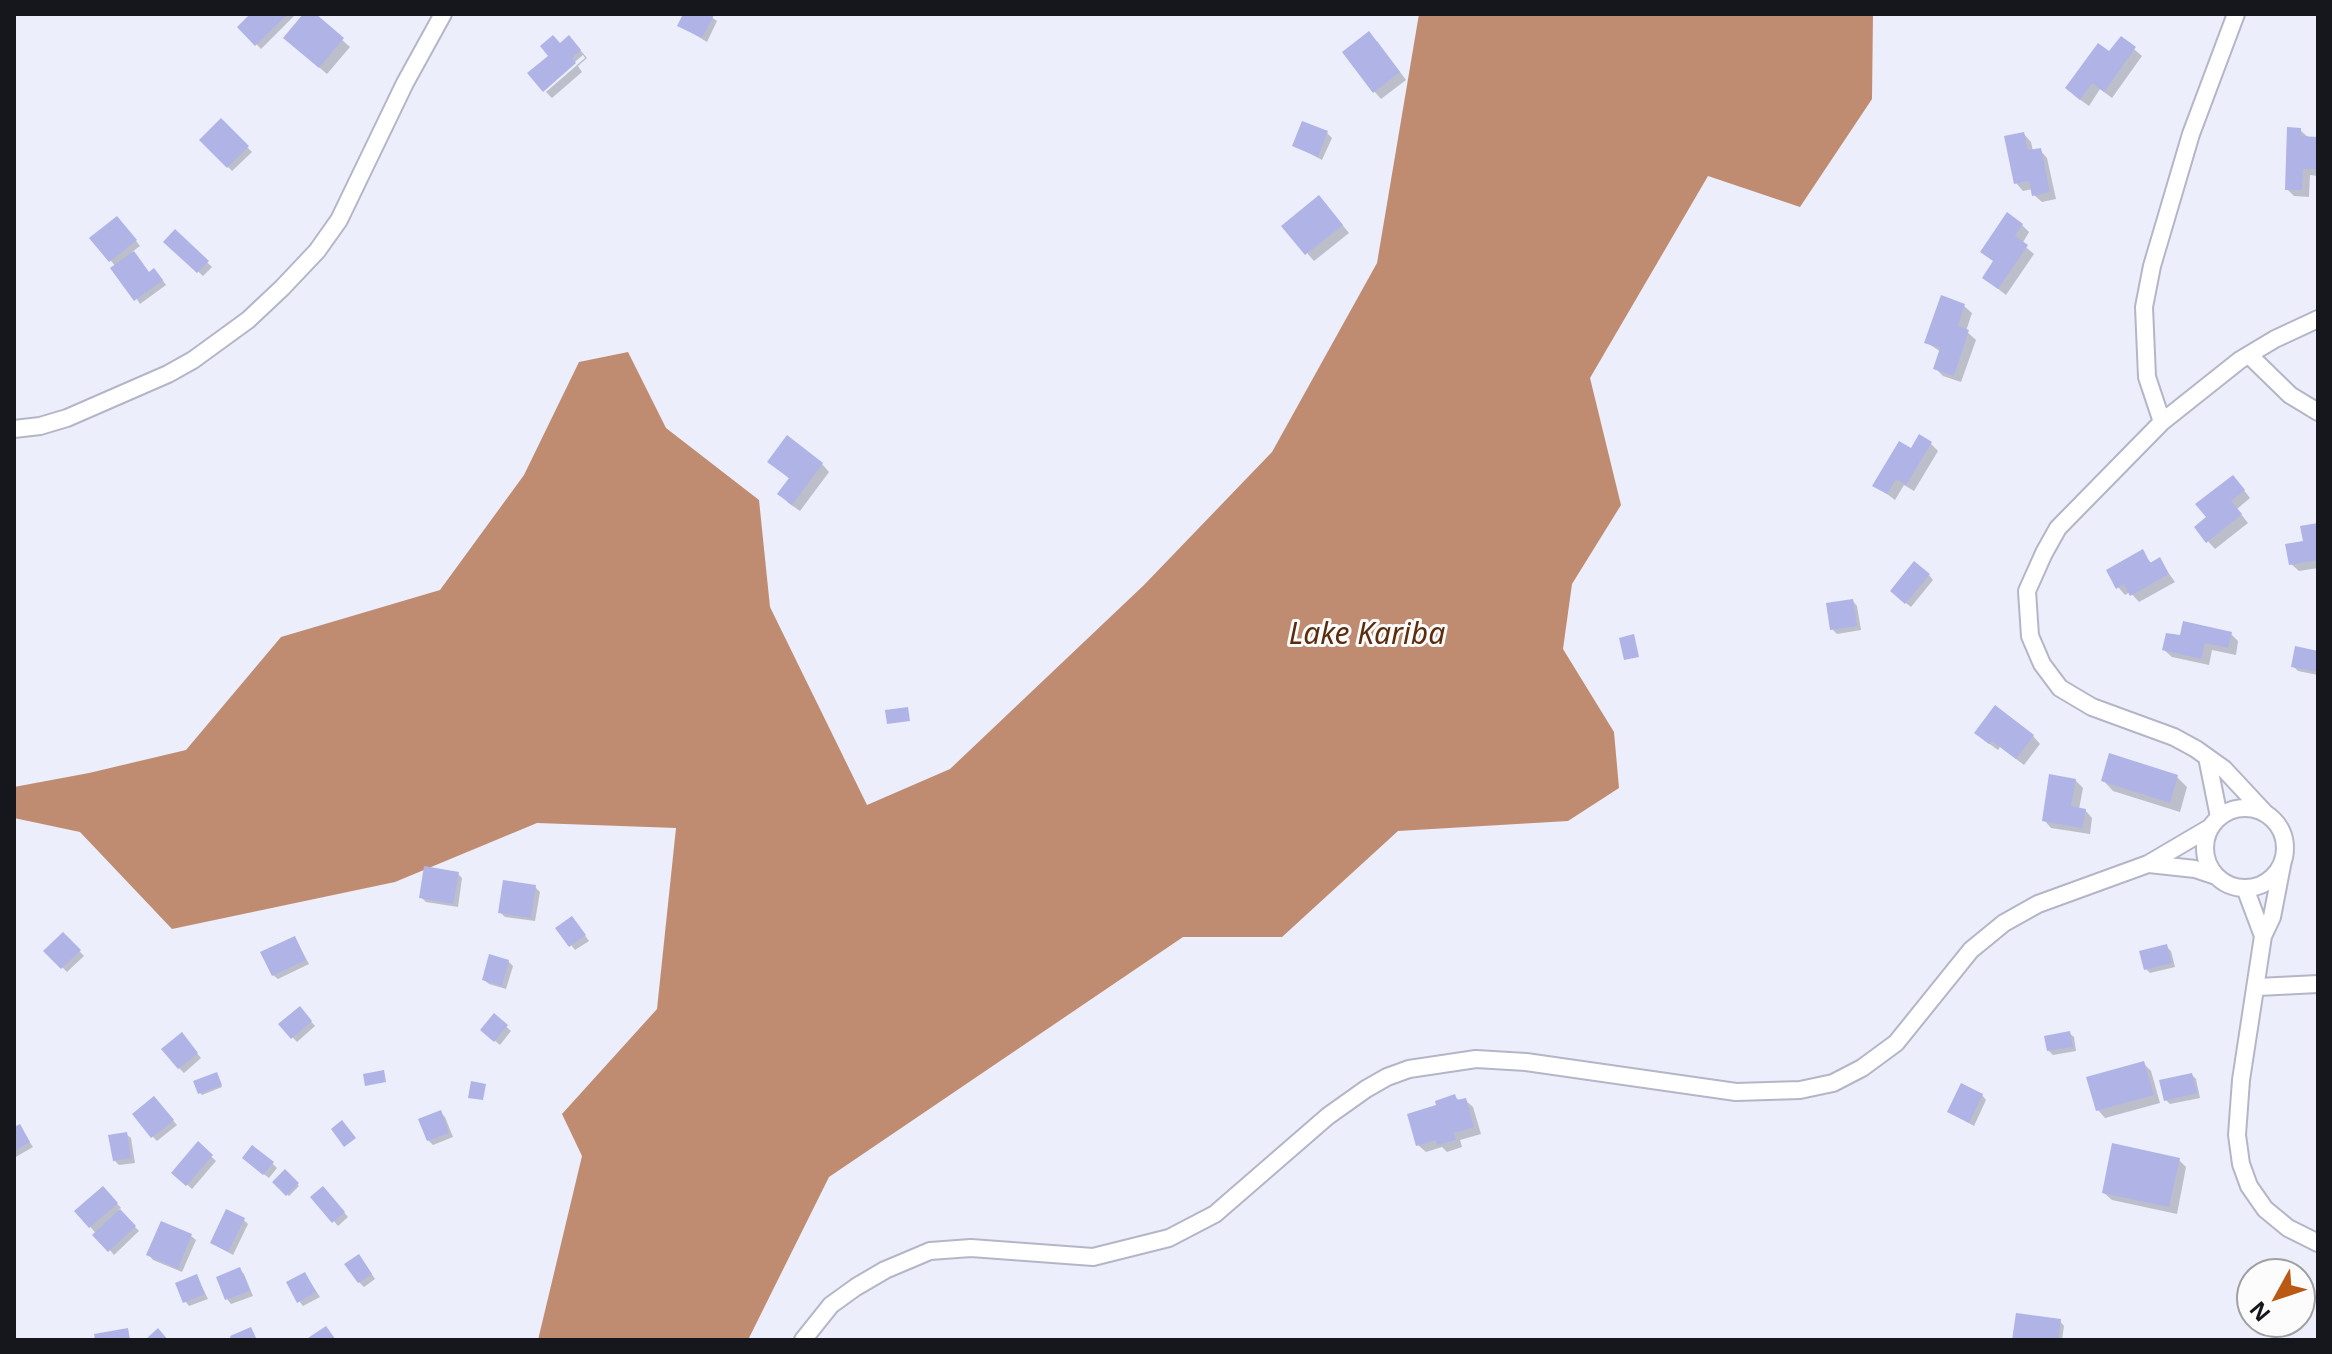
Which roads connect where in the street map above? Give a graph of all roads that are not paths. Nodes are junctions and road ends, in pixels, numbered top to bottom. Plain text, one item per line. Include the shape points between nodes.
1 (443, 14) edge
2 (2236, 14) edge
3 (2318, 319) edge
4 (2249, 355) junction
5 (2318, 412) edge
6 (2162, 422) junction
7 (14, 429) edge
8 (2207, 757) junction
9 (2266, 814) junction
10 (2215, 822) junction
11 (2283, 860) junction
12 (2148, 864) junction
13 (2216, 876) junction
14 (2245, 888) junction
15 (2263, 936) junction
16 (2318, 984) edge
17 (2258, 987) junction
18 (2318, 1243) edge
19 (803, 1340) edge

1 - 7 street via 339,220 282,288 248,320 168,374 67,418
2 - 6 street via 2191,134 2144,307 2147,377
3 - 4 street
4 - 5 street via 2290,395
4 - 6 street
6 - 8 street via 2058,528 2027,591 2030,636 2060,688 2092,707 2174,737
8 - 9 street
8 - 10 street
9 - 10 street via 2242,808
9 - 11 street via 2282,833
10 - 12 street
10 - 13 street via 2205,852
11 - 14 street via 2269,881
11 - 15 street
12 - 13 street
12 - 19 street via 2038,904 2004,923 1971,950 1896,1043 1833,1083 1736,1092 1476,1059 1409,1069 1341,1107 1215,1214 1169,1238 1093,1257 971,1248 930,1251 856,1287 831,1305
13 - 14 street
14 - 15 street
15 - 17 street
16 - 17 street
17 - 18 street via 2236,1119 2241,1164 2265,1209

